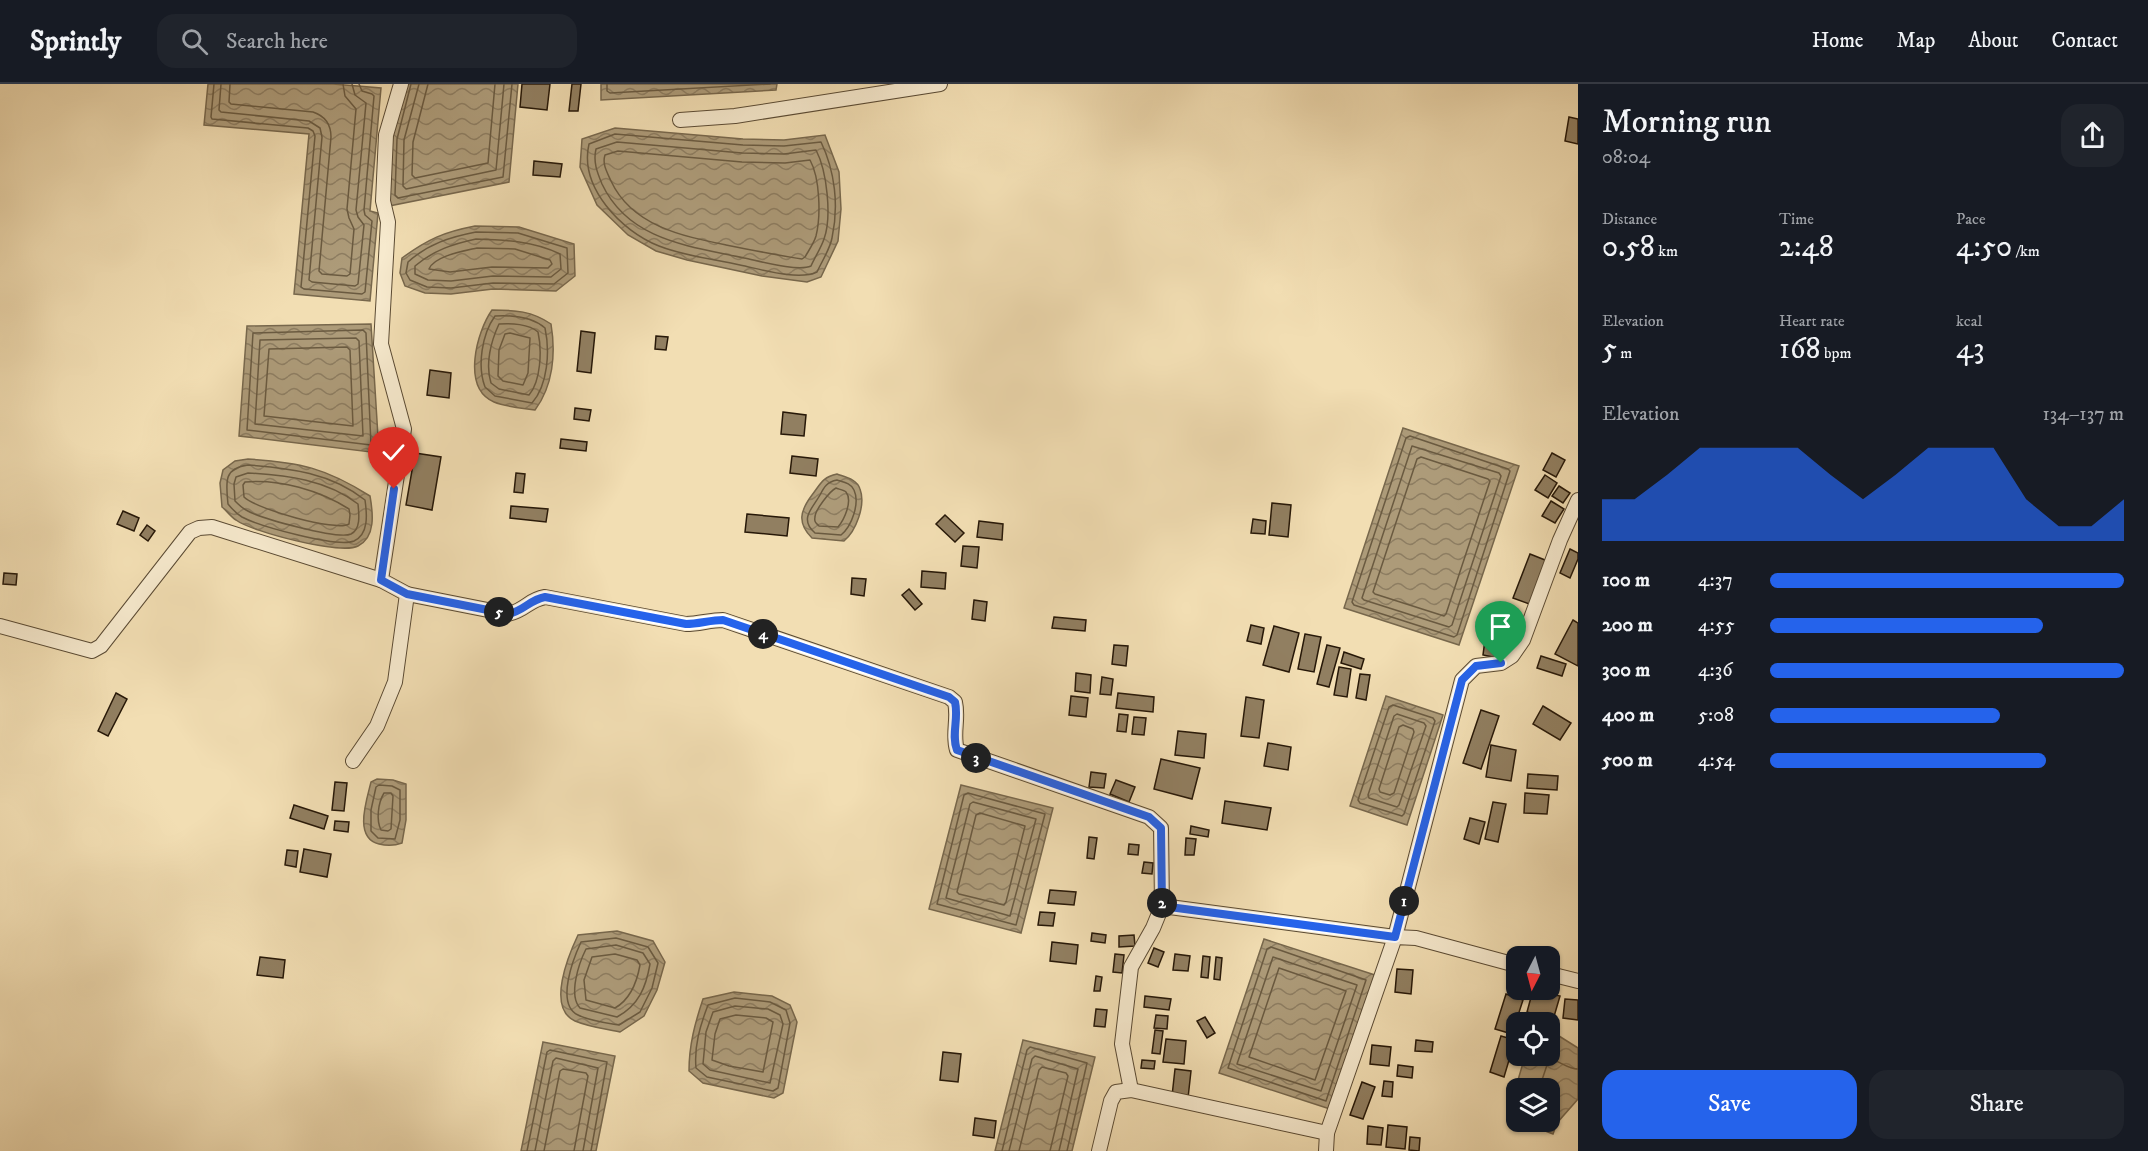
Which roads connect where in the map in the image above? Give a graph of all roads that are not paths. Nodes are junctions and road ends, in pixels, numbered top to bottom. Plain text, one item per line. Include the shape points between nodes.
1 (401, 84) edge
2 (940, 84) edge
3 (908, 87) edge
4 (680, 120) dead end
5 (1578, 500) edge
6 (381, 580) junction
7 (407, 594) junction
8 (0, 626) edge
9 (353, 761) dead end
10 (1162, 906) junction
11 (1395, 937) junction
12 (1506, 962) edge
13 (1560, 976) edge
14 (1578, 981) edge
15 (1131, 1090) junction
16 (1327, 1133) junction
17 (1100, 1151) edge
18 (1326, 1151) edge

1 - 6 street via 386,135 383,201 388,222 381,344 404,429
2 - 3 street
3 - 4 street via 735,116
5 - 11 street via 1523,640 1512,656 1501,663 1476,666 1462,680
6 - 7 street
6 - 8 street via 212,527 200,528 190,532 101,646 93,651
7 - 9 street via 395,682 377,726
7 - 10 street via 508,614 545,597 686,624 723,620 949,697 957,712 953,739 957,750 1149,817 1161,828
10 - 11 street
10 - 15 street via 1131,967 1122,1044
11 - 12 street via 1416,938
11 - 16 street
13 - 14 street
15 - 16 street
15 - 17 street via 1116,1092 1111,1101
16 - 18 street

